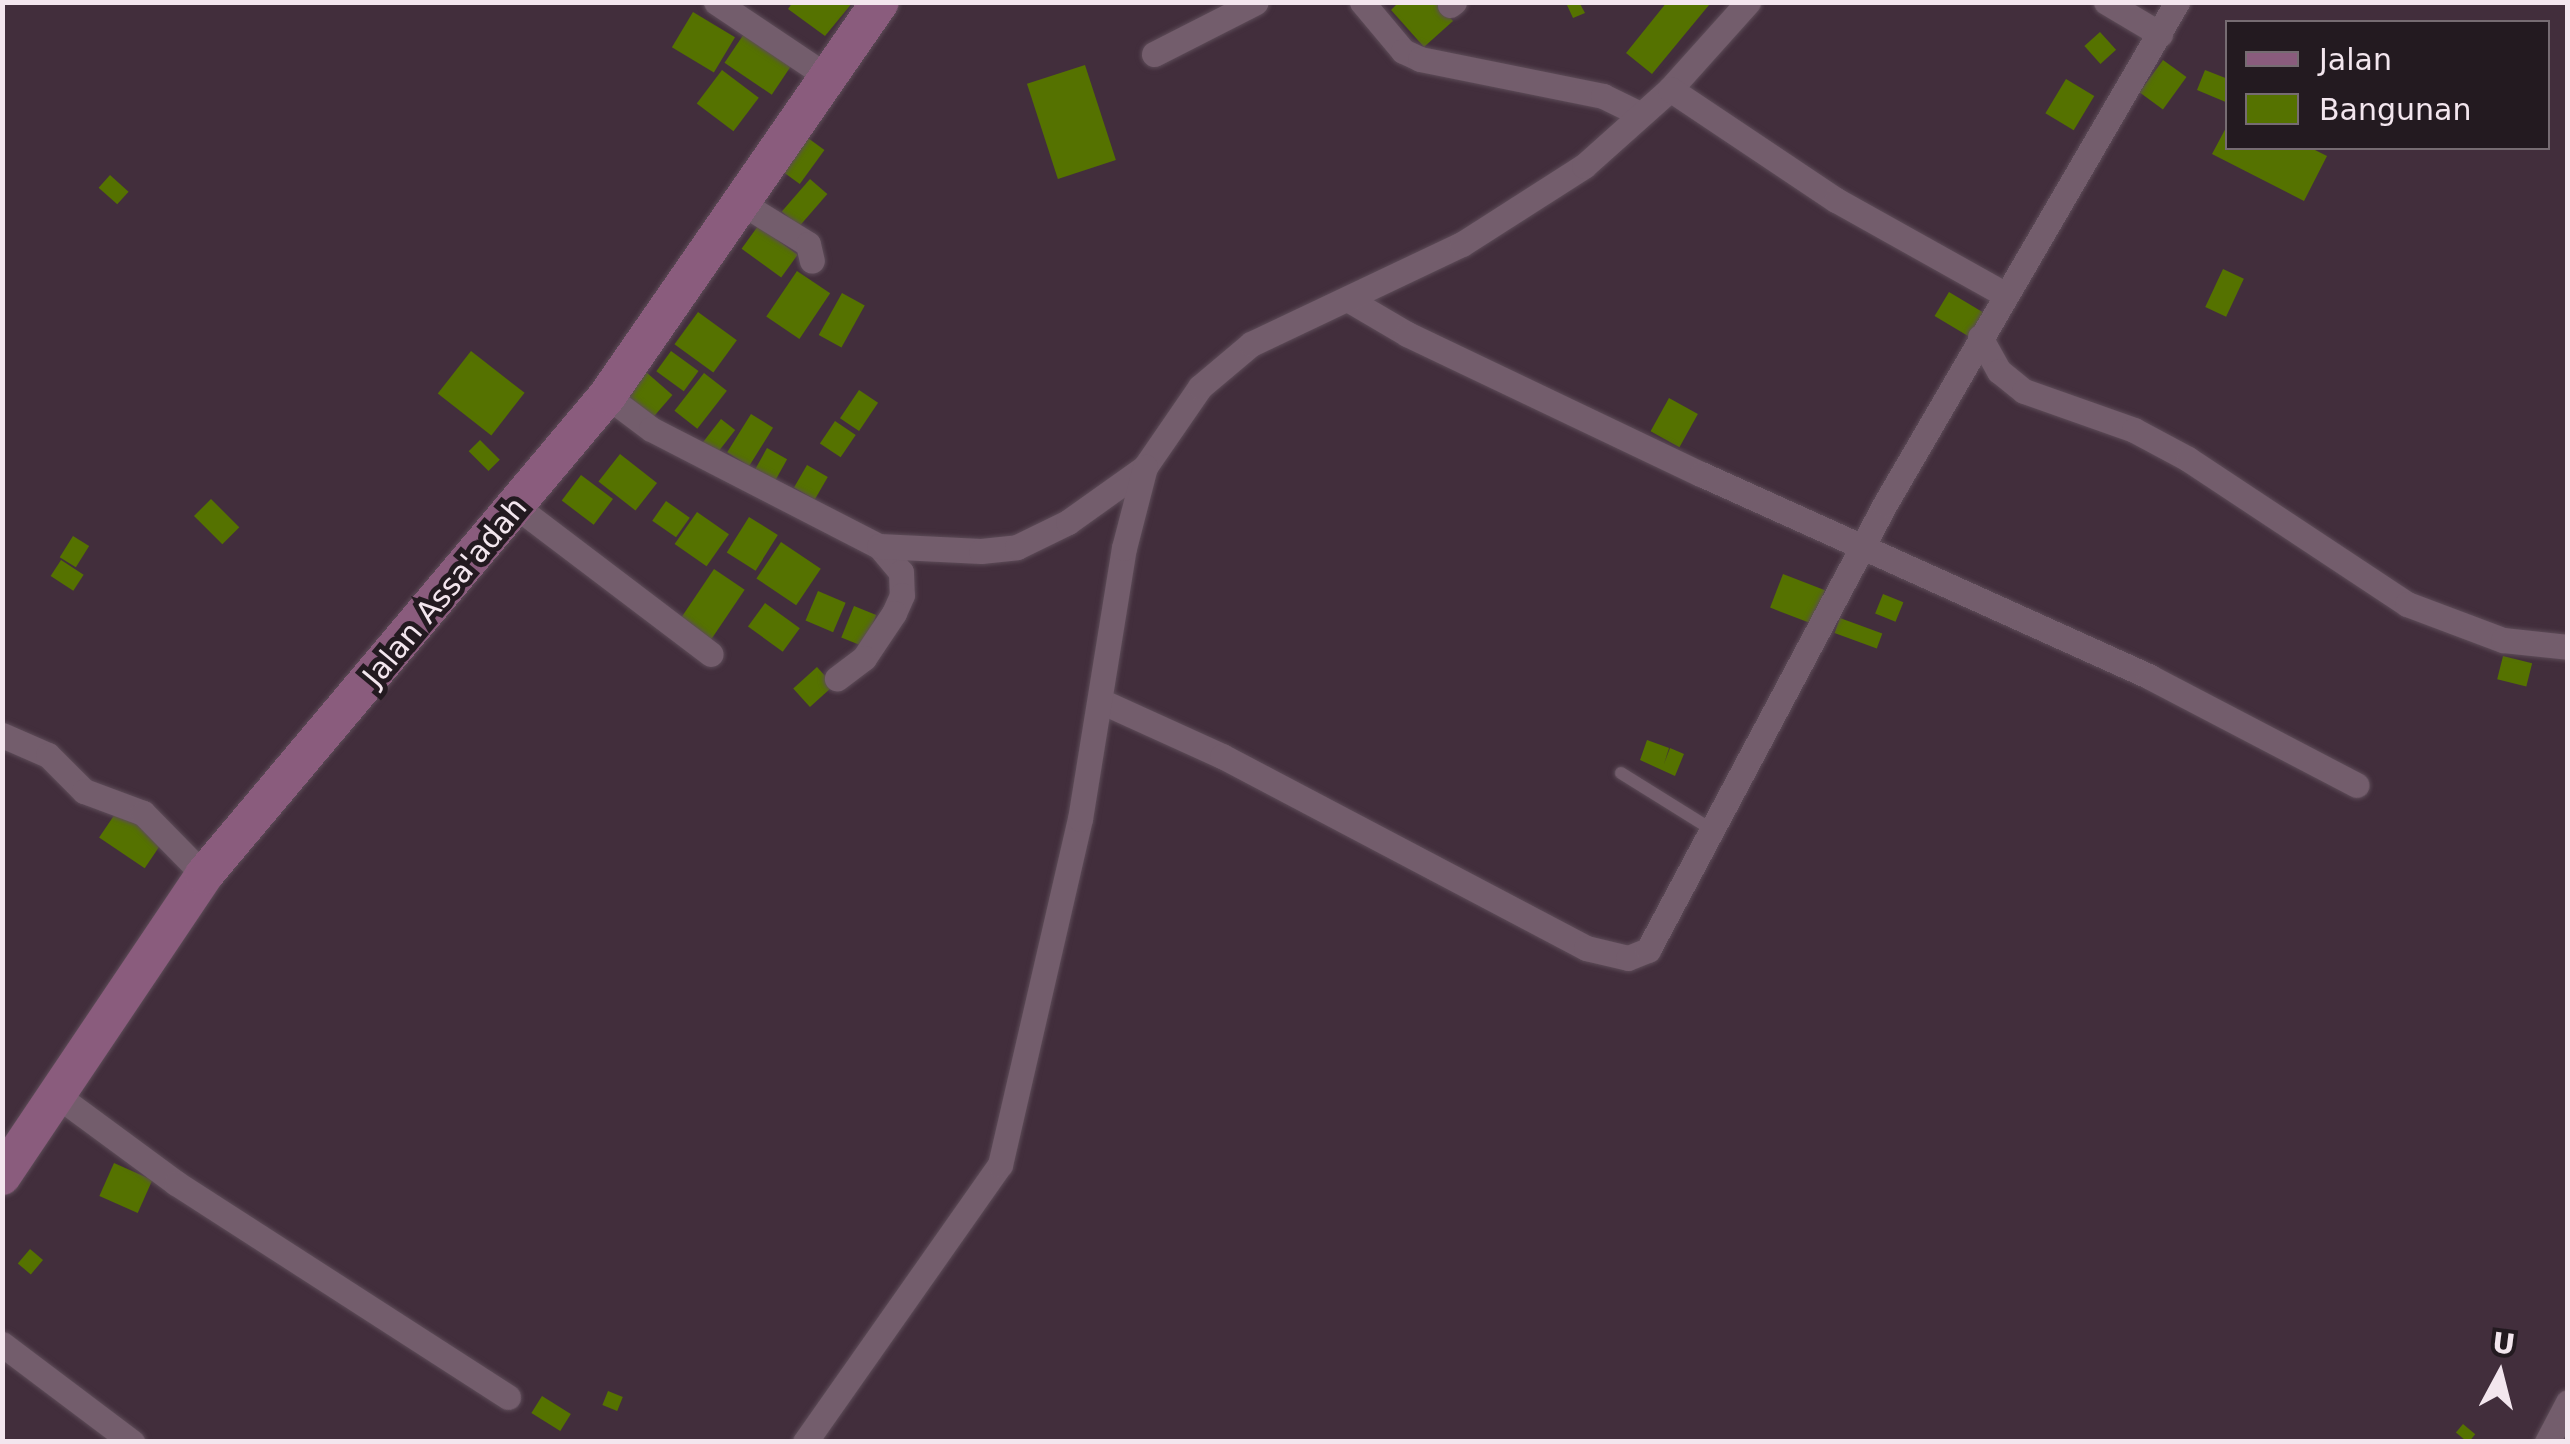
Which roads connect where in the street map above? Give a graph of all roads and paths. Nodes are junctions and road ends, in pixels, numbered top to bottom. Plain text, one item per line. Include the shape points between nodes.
1 (716, 2) edge
2 (880, 2) edge
3 (1256, 2) edge
4 (1362, 2) edge
5 (1748, 2) edge
6 (2106, 2) edge
7 (2177, 2) edge
8 (2160, 34) junction
9 (1154, 54) dead end
10 (828, 78) junction
11 (1670, 89) junction
12 (1640, 114) junction
13 (745, 205) junction
14 (812, 261) dead end
15 (2004, 294) junction
16 (1351, 301) junction
17 (1980, 337) junction
18 (607, 396) junction
19 (1145, 468) junction
20 (517, 507) junction
21 (879, 546) junction
22 (1864, 546) junction
23 (2568, 648) edge
24 (711, 654) dead end
25 (836, 678) dead end
26 (1103, 702) junction
27 (2, 735) edge
28 (1620, 772) dead end
29 (2358, 785) dead end
30 (1714, 831) junction
31 (204, 875) junction
32 (58, 1096) junction
33 (2, 1176) edge
34 (2, 1344) edge
35 (508, 1397) dead end
36 (2568, 1402) edge
37 (132, 1442) edge
38 (805, 1442) edge
39 (2547, 1442) edge

1 - 10 street
2 - 10 street, Jalan Assa'adah
3 - 9 street
4 - 12 street via 1403,51 1420,59 1591,92
5 - 11 street
6 - 8 street
7 - 8 street
8 - 15 street
10 - 13 street, Jalan Assa'adah
11 - 12 street
11 - 15 street via 1836,200
12 - 16 street via 1570,175 1462,244
13 - 14 street via 808,244
13 - 18 street, Jalan Assa'adah
15 - 17 street
16 - 19 street via 1251,344 1200,386
16 - 22 street via 1407,334
17 - 22 street
17 - 23 street via 1999,371 2024,390 2134,430 2179,454 2407,604 2503,640
18 - 20 street, Jalan Assa'adah
18 - 21 street via 651,428
19 - 21 street via 1068,522 1017,547 937,552
19 - 26 street via 1124,548
20 - 24 street
20 - 31 street, Jalan Assa'adah
21 - 25 street via 900,572 902,596 864,658
22 - 29 street via 2166,685
22 - 30 street
26 - 30 street via 1222,756 1604,956 1628,958 1659,939
26 - 38 street via 1000,1165
27 - 31 street via 48,755 84,790 143,814
28 - 30 lane
31 - 32 street, Jalan Assa'adah
32 - 33 street, Jalan Assa'adah
32 - 35 street via 176,1183
34 - 37 street
36 - 39 street

